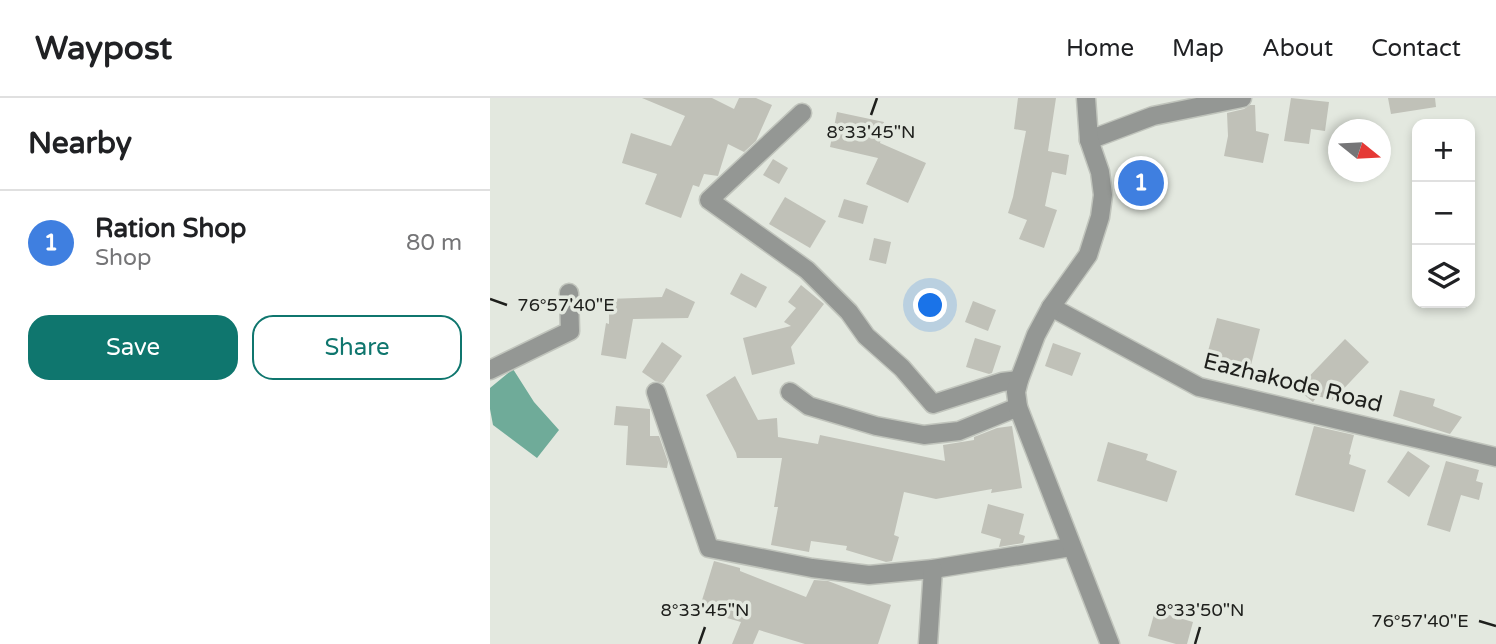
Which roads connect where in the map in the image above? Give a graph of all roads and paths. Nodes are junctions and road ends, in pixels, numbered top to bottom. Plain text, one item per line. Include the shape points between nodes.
1 (1086, 98) edge
2 (1242, 98) edge
3 (802, 113) dead end
4 (1089, 141) junction
5 (569, 293) dead end
6 (1051, 307) junction
7 (490, 370) edge
8 (1018, 380) junction
9 (656, 392) dead end
10 (790, 392) dead end
11 (1018, 407) junction
12 (1496, 457) edge
13 (1071, 547) junction
14 (933, 569) junction
15 (928, 644) edge
16 (1110, 644) edge

1 - 4 street
2 - 4 street via 1153,116
3 - 8 street via 709,200 807,270 933,404
4 - 6 street via 1100,172 1100,217 1088,255
5 - 7 street via 570,331
6 - 8 street
6 - 12 street, Eazhakode Road via 1199,387
8 - 11 street
9 - 14 street via 709,548 869,575
10 - 11 street via 809,406 924,435 959,431
11 - 13 street
13 - 14 street
13 - 16 street
14 - 15 street

